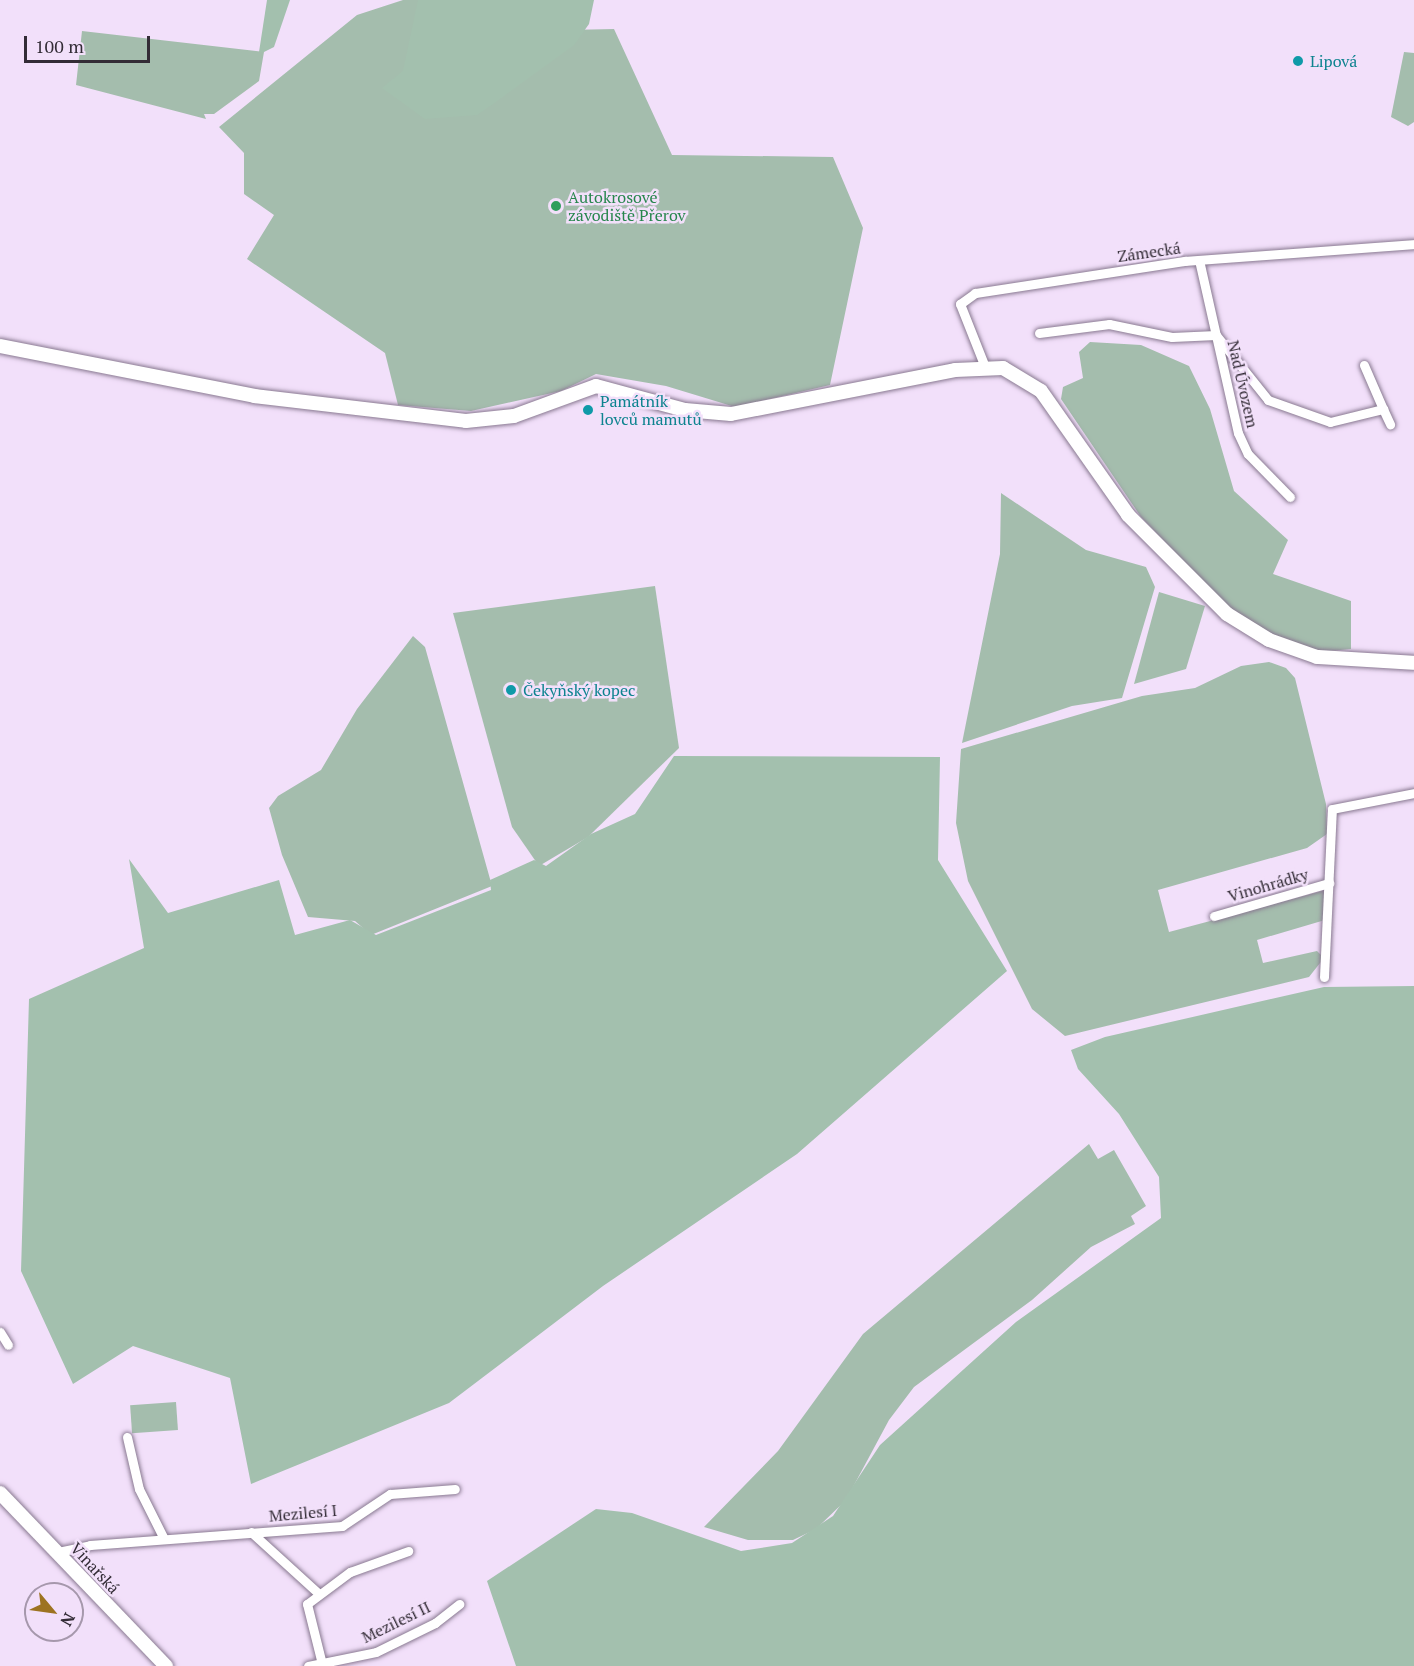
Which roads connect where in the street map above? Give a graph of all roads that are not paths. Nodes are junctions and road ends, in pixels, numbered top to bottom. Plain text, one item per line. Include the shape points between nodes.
1 (1414, 244) edge
2 (1200, 260) junction
3 (1040, 333) dead end
4 (1216, 334) junction
5 (0, 346) edge
6 (1364, 365) dead end
7 (986, 367) junction
8 (1383, 409) junction
9 (1390, 424) dead end
10 (1290, 497) dead end
11 (1414, 663) edge
12 (1414, 793) edge
13 (1329, 883) junction
14 (1214, 916) dead end
15 (1324, 977) dead end
16 (0, 1332) edge
17 (8, 1345) dead end
18 (127, 1437) dead end
19 (454, 1489) dead end
20 (0, 1493) edge
21 (251, 1532) junction
22 (164, 1539) junction
23 (408, 1551) dead end
24 (58, 1552) junction
25 (318, 1593) junction
26 (459, 1604) dead end
27 (321, 1664) junction
28 (166, 1666) edge
29 (308, 1666) edge

1 - 2 street, Zámecká
2 - 4 street, Nad Úvozem
2 - 7 street, Zámecká via 975,293 960,304
3 - 4 street via 1108,324 1172,337
4 - 8 street via 1268,400 1330,422
4 - 10 street, Nad Úvozem via 1238,433 1248,454
5 - 7 main road via 254,396 466,421 514,416 596,386 677,408 731,414
6 - 8 street
7 - 11 main road via 1013,372 1039,389 1117,500 1171,562 1227,614 1280,645 1335,661
8 - 9 street
12 - 13 street, Vinohrádky via 1332,809
13 - 14 street, Vinohrádky
13 - 15 street, Vinohrádky
16 - 17 street
18 - 22 street via 138,1489
19 - 21 street, Mezilesí I via 390,1494 342,1526
20 - 24 main road, Vinařská
21 - 22 street, Mezilesí I
21 - 25 street, Mezilesí I
22 - 24 street, Mezilesí I
23 - 25 street via 367,1563
24 - 28 main road, Vinařská
25 - 27 street via 306,1604
26 - 27 street, Mezilesí II via 435,1623 376,1652
27 - 29 street, Mezilesí II

